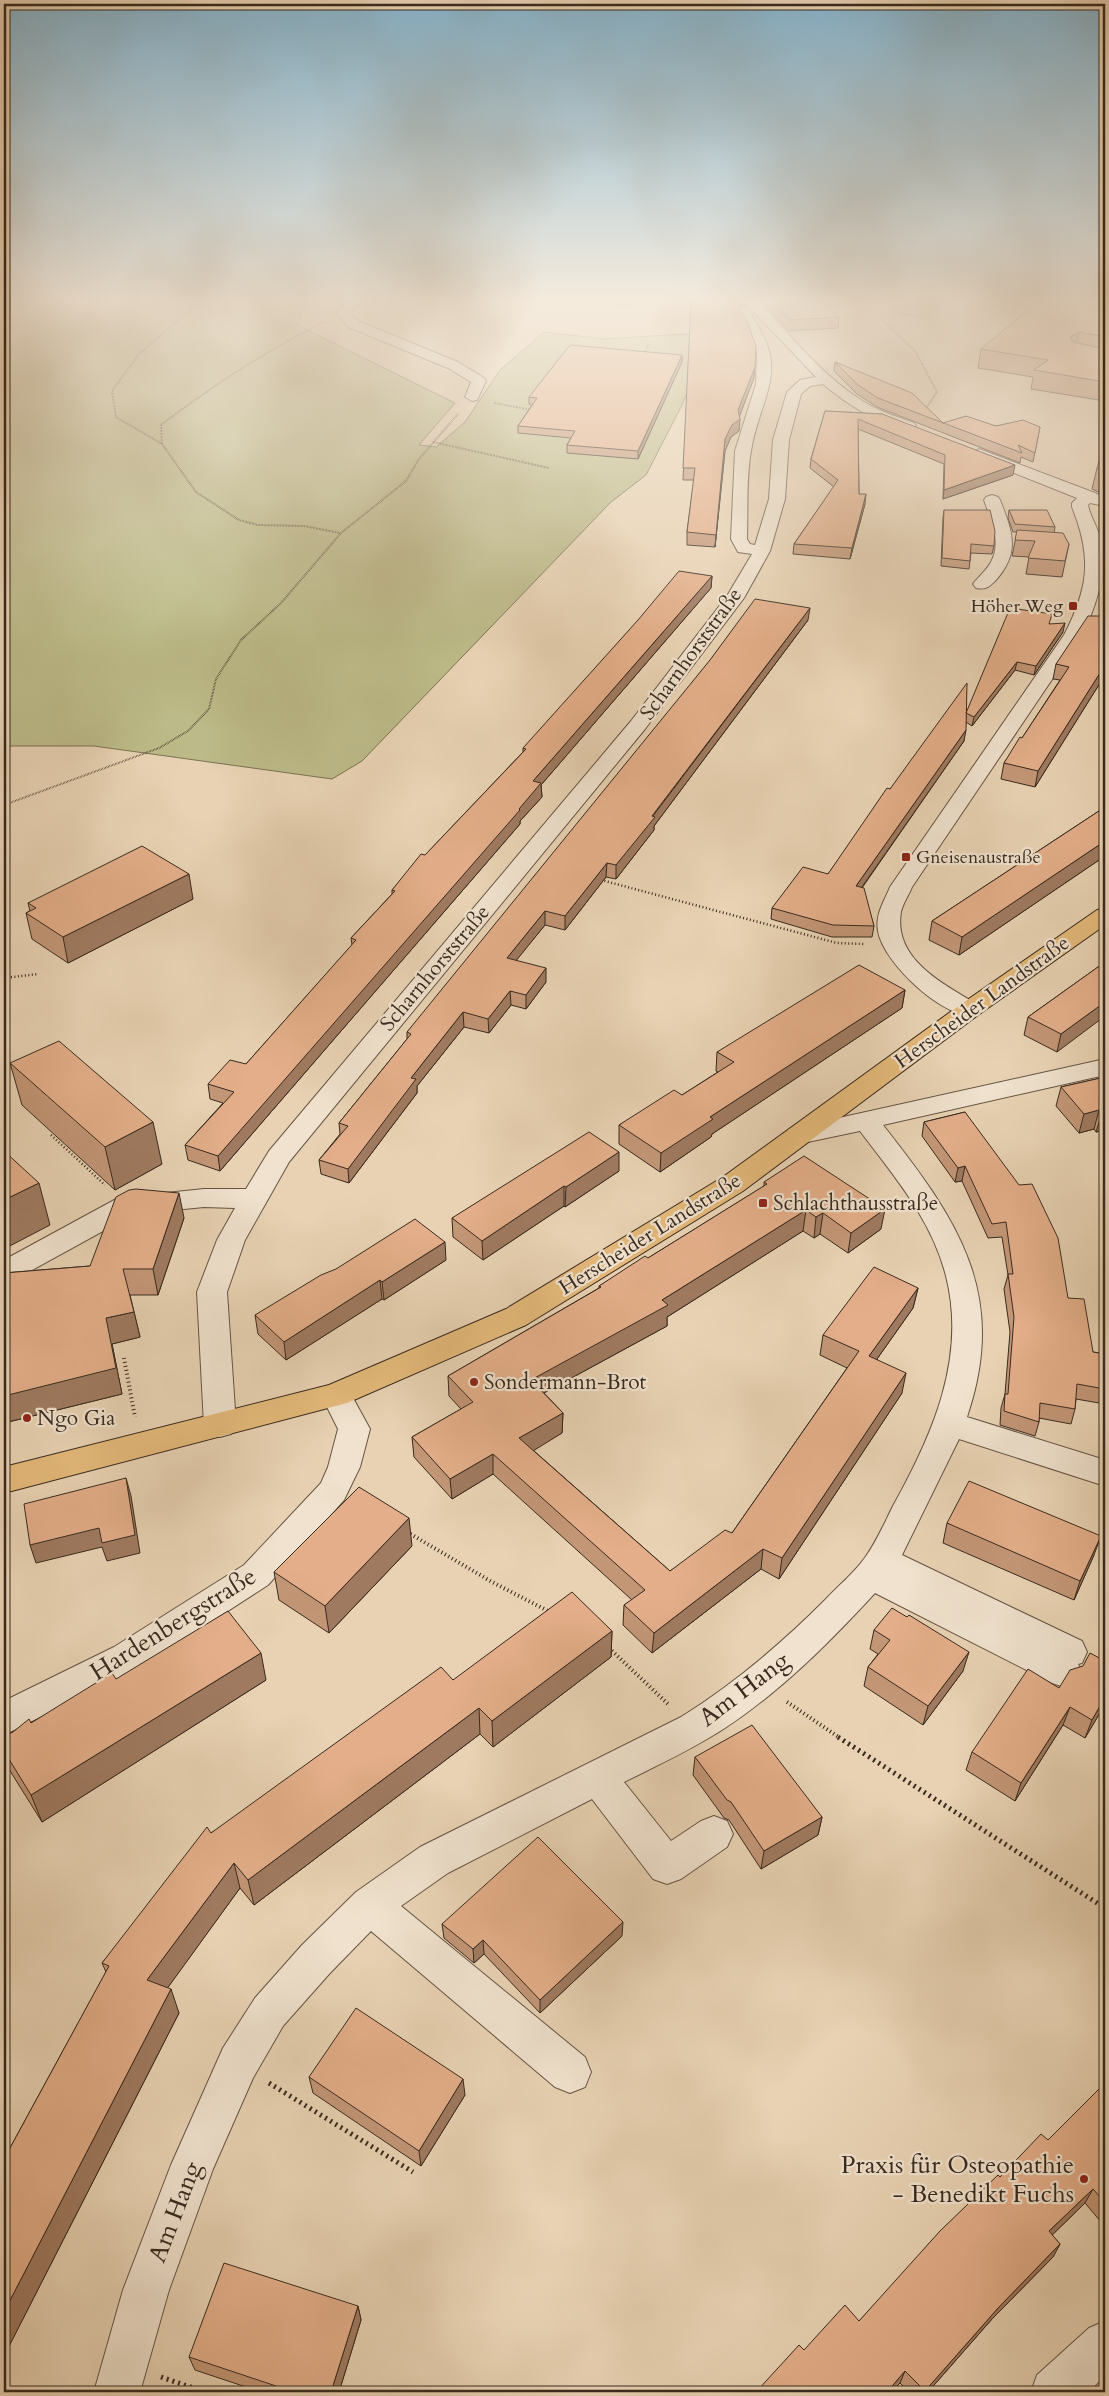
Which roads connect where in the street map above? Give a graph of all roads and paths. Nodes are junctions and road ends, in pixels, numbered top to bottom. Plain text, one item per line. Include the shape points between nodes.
1 (116, 416) edge
2 (173, 416) edge
3 (456, 416) edge
4 (754, 416) edge
5 (788, 416) edge
6 (881, 416) edge
7 (925, 416) edge
8 (918, 430) joint
9 (433, 442) junction
10 (162, 444) junction
11 (964, 448) edge
12 (549, 468) dead end
13 (992, 500) dead end
14 (1097, 500) edge
15 (341, 533) junction
16 (762, 551) junction
17 (982, 584) dead end
18 (4, 805) edge
19 (597, 878) edge
20 (1105, 915) edge
21 (892, 945) junction
22 (38, 974) dead end
23 (4, 978) edge
24 (968, 1010) junction
25 (1105, 1067) edge
26 (866, 1122) junction
27 (51, 1135) edge
28 (798, 1135) junction
29 (253, 1199) junction
30 (128, 1205) junction
31 (4, 1272) edge
32 (124, 1358) dead end
33 (336, 1395) junction
34 (951, 1424) junction
35 (220, 1425) junction
36 (140, 1445) junction
37 (1105, 1474) edge
38 (4, 1480) edge
39 (403, 1529) edge
40 (876, 1567) junction
41 (557, 1616) edge
42 (607, 1647) edge
43 (1067, 1662) dead end
44 (760, 1683) junction
45 (4, 1719) edge
46 (694, 1728) junction
47 (597, 1776) junction
48 (714, 1834) dead end
49 (370, 1905) junction
50 (1105, 1908) edge
51 (238, 2063) junction
52 (570, 2072) dead end
53 (413, 2172) dead end
54 (1105, 2344) edge
55 (120, 2379) edge
56 (206, 2392) edge
57 (1054, 2392) edge

1 - 10 path
2 - 10 path via 161,425
3 - 9 path
4 - 16 street via 744,451 739,539 744,548
5 - 16 street, Scharnhorststraße via 781,440 777,499
6 - 8 street
7 - 8 path
9 - 12 path
9 - 15 path via 406,480
10 - 15 path via 196,492 239,520 258,526 304,526
11 - 14 street
13 - 17 street via 1011,539 996,570
14 - 21 street via 1080,503 1084,545 1095,563 1091,588 1078,626 901,887 890,912
15 - 18 path via 281,603 241,640 216,679 209,709 188,731 159,748
16 - 29 street, Scharnhorststraße via 735,598 638,726 284,1150
19 - 21 path via 837,943
20 - 24 main road, Herscheider Landstraße
21 - 24 street via 905,965 922,980
22 - 23 path
24 - 28 main road, Herscheider Landstraße
25 - 26 street
26 - 28 street
26 - 34 street, Am Hang via 917,1188 948,1241 961,1277 968,1322 966,1363
27 - 30 path
28 - 33 main road, Herscheider Landstraße via 733,1184 516,1317
29 - 30 street via 204,1198
29 - 35 street, Scharnhorststraße via 231,1240 212,1292
30 - 31 street
32 - 36 path
33 - 35 main road, Herscheider Landstraße
33 - 45 street, Hardenbergstraße via 354,1429 344,1467 333,1491 256,1575 126,1658
34 - 37 street
34 - 40 street, Am Hang via 925,1480
35 - 36 main road, Herscheider Landstraße
36 - 38 main road, Herscheider Landstraße
39 - 41 path
40 - 43 street
40 - 44 street, Am Hang via 813,1634
42 - 46 path
44 - 46 street, Am Hang
44 - 50 path via 860,1754
46 - 47 street, Am Hang
47 - 48 street via 666,1866
47 - 49 street, Am Hang via 434,1860
49 - 51 street, Am Hang via 269,2012
49 - 52 street
51 - 53 path
51 - 55 street, Am Hang via 192,2165 146,2290
54 - 57 street
55 - 56 path

